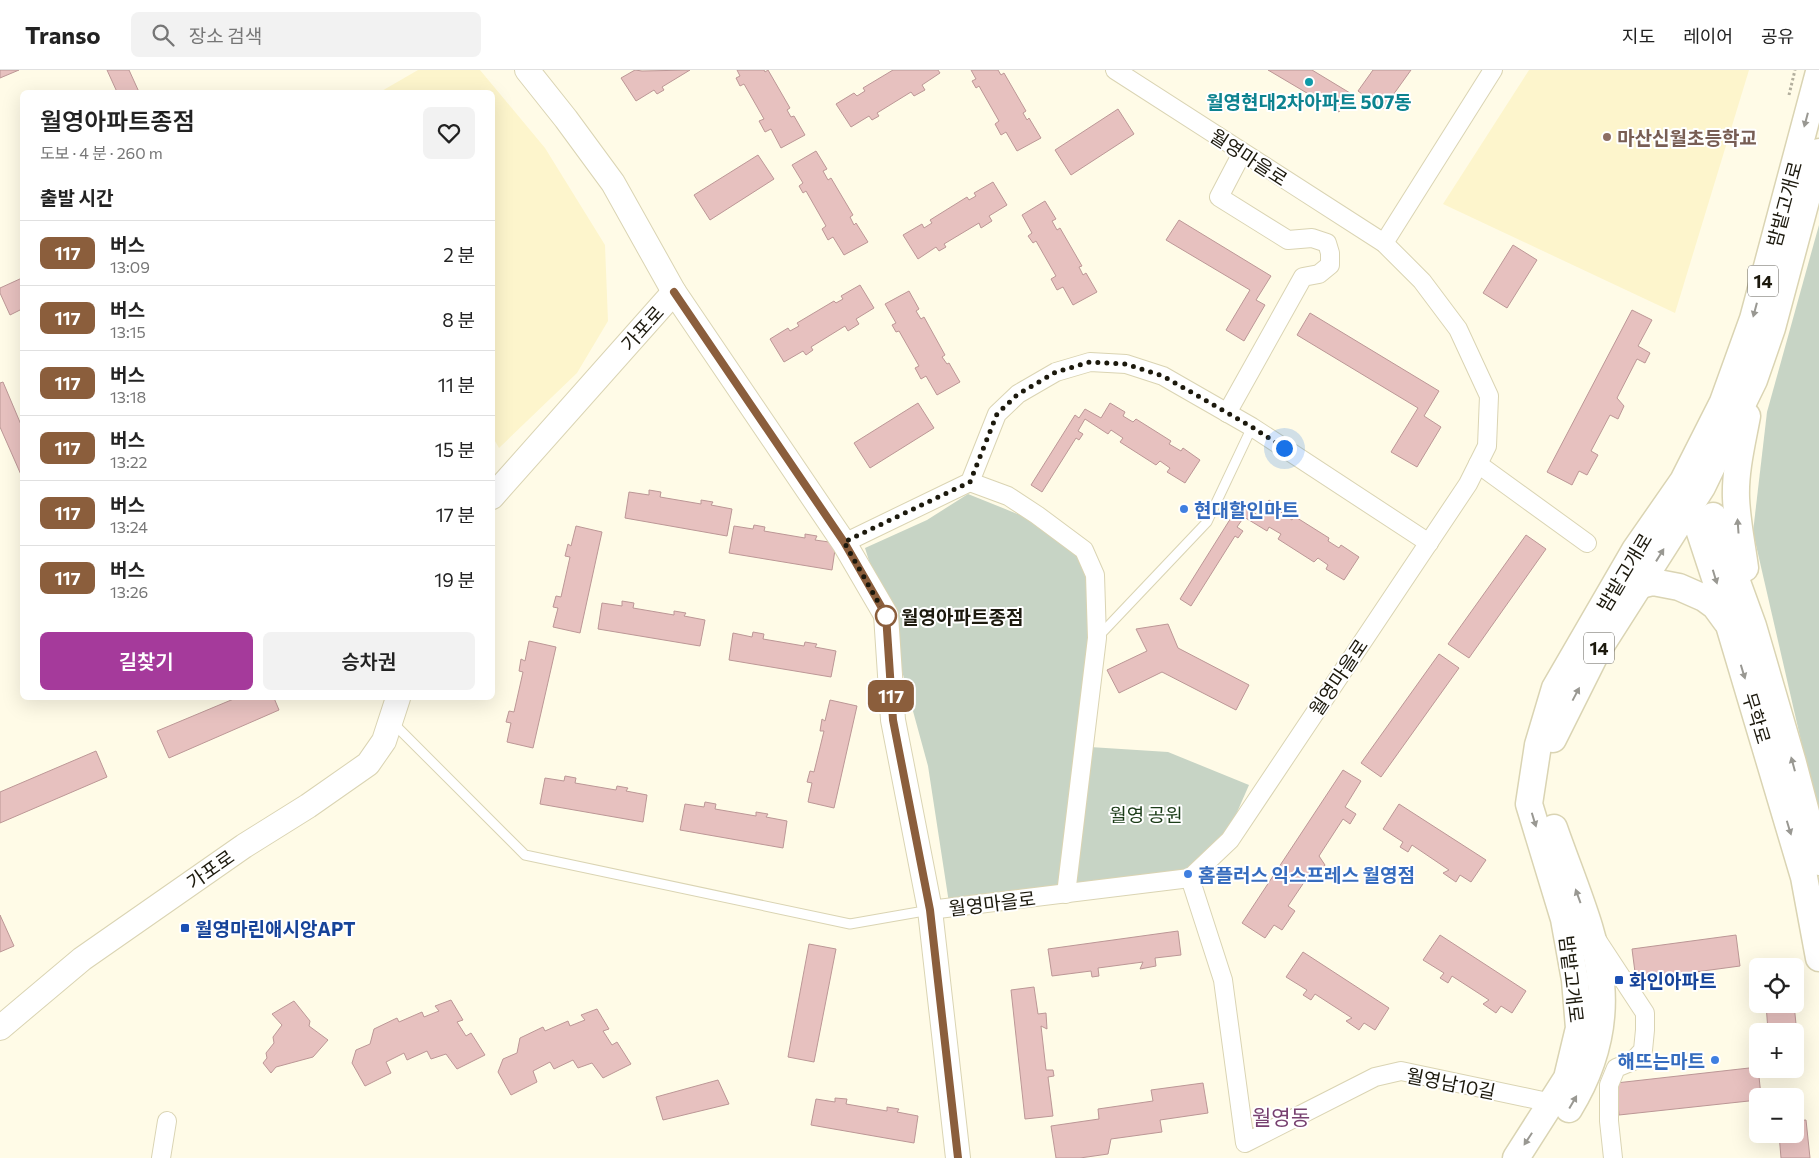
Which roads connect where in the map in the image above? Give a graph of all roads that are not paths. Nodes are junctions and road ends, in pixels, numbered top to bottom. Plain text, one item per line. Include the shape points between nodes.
1 (527, 70) edge
2 (1115, 70) edge
3 (1493, 70) edge
4 (1819, 72) edge
5 (1819, 152) edge
6 (1242, 153) junction
7 (1384, 243) junction
8 (674, 292) junction
9 (1754, 380) junction
10 (1227, 413) junction
11 (1252, 427) junction
12 (1478, 464) junction
13 (970, 482) junction
14 (1692, 484) junction
15 (495, 494) edge
16 (844, 542) junction
17 (1429, 542) junction
18 (1587, 543) dead end
19 (1641, 585) junction
20 (1741, 626) junction
21 (1097, 638) junction
22 (397, 700) edge
23 (390, 720) junction
24 (1819, 862) edge
25 (1190, 878) junction
26 (1066, 894) junction
27 (930, 910) junction
28 (1591, 931) junction
29 (1819, 958) edge
30 (0, 1028) edge
31 (1552, 1103) junction
32 (167, 1121) dead end
33 (162, 1158) edge
34 (958, 1158) edge
35 (1516, 1158) edge
36 (1537, 1158) edge
37 (1613, 1158) edge

1 - 8 main road, 가포로 via 613,183
2 - 6 street, 월영마을로
3 - 7 street
4 -> 14 main road, 밤밭고개로 / 14 via 1753,319
5 - 9 main road, 밤밭고개로 / 14 via 1772,328
6 - 7 street, 월영마을로
6 - 10 street via 1218,197 1288,240 1312,238 1327,243 1330,265 1319,274 1303,277
7 - 12 street, 월영마을로 via 1422,281 1458,329 1489,396 1487,446
8 - 15 main road, 가포로
8 - 16 main road
9 - 14 main road, 밤밭고개로 / 14
20 -> 9 main road via 1736,497 1740,449
10 - 11 street
10 - 13 street via 1163,376 1126,364 1090,362 1056,372 1018,394 997,414
11 - 17 street
11 - 21 lane via 1208,522
12 - 17 street, 월영마을로
12 - 18 street
13 - 16 street
13 - 21 street via 1008,496 1084,550 1095,576
19 -> 14 main road, 밤밭고개로 / 14
14 - 20 main road, 무학로
14 -> 31 main road, 밤밭고개로 / 14 via 1635,550 1555,688 1538,745 1529,804 1564,919 1575,980 1579,1028 1567,1078
16 - 27 main road via 886,615 893,720
17 - 25 street, 월영마을로 via 1230,840
19 - 20 main road via 1653,582 1679,587 1704,598
28 -> 19 main road, 밤밭고개로 / 14 via 1549,810 1544,783 1545,761 1548,748 1595,655
24 -> 20 main road, 무학로 via 1793,763
20 -> 29 main road, 무학로 via 1804,877
21 - 26 street
22 - 23 main road, 가포로
23 - 27 lane via 525,855 850,924
23 - 30 main road, 가포로 via 384,741 368,764 82,959
25 - 26 street, 월영마을로
25 - 31 street, 월영남10길 via 1223,980 1245,1143 1375,1077 1401,1072
26 - 27 street, 월영마을로
27 - 34 main road
36 -> 28 main road, 밤밭고개로 / 14 via 1570,1108 1595,1051 1602,992
28 - 37 street via 1645,1013 1643,1050 1633,1061 1616,1068 1609,1085
31 -> 35 main road, 밤밭고개로 / 14
32 - 33 street

